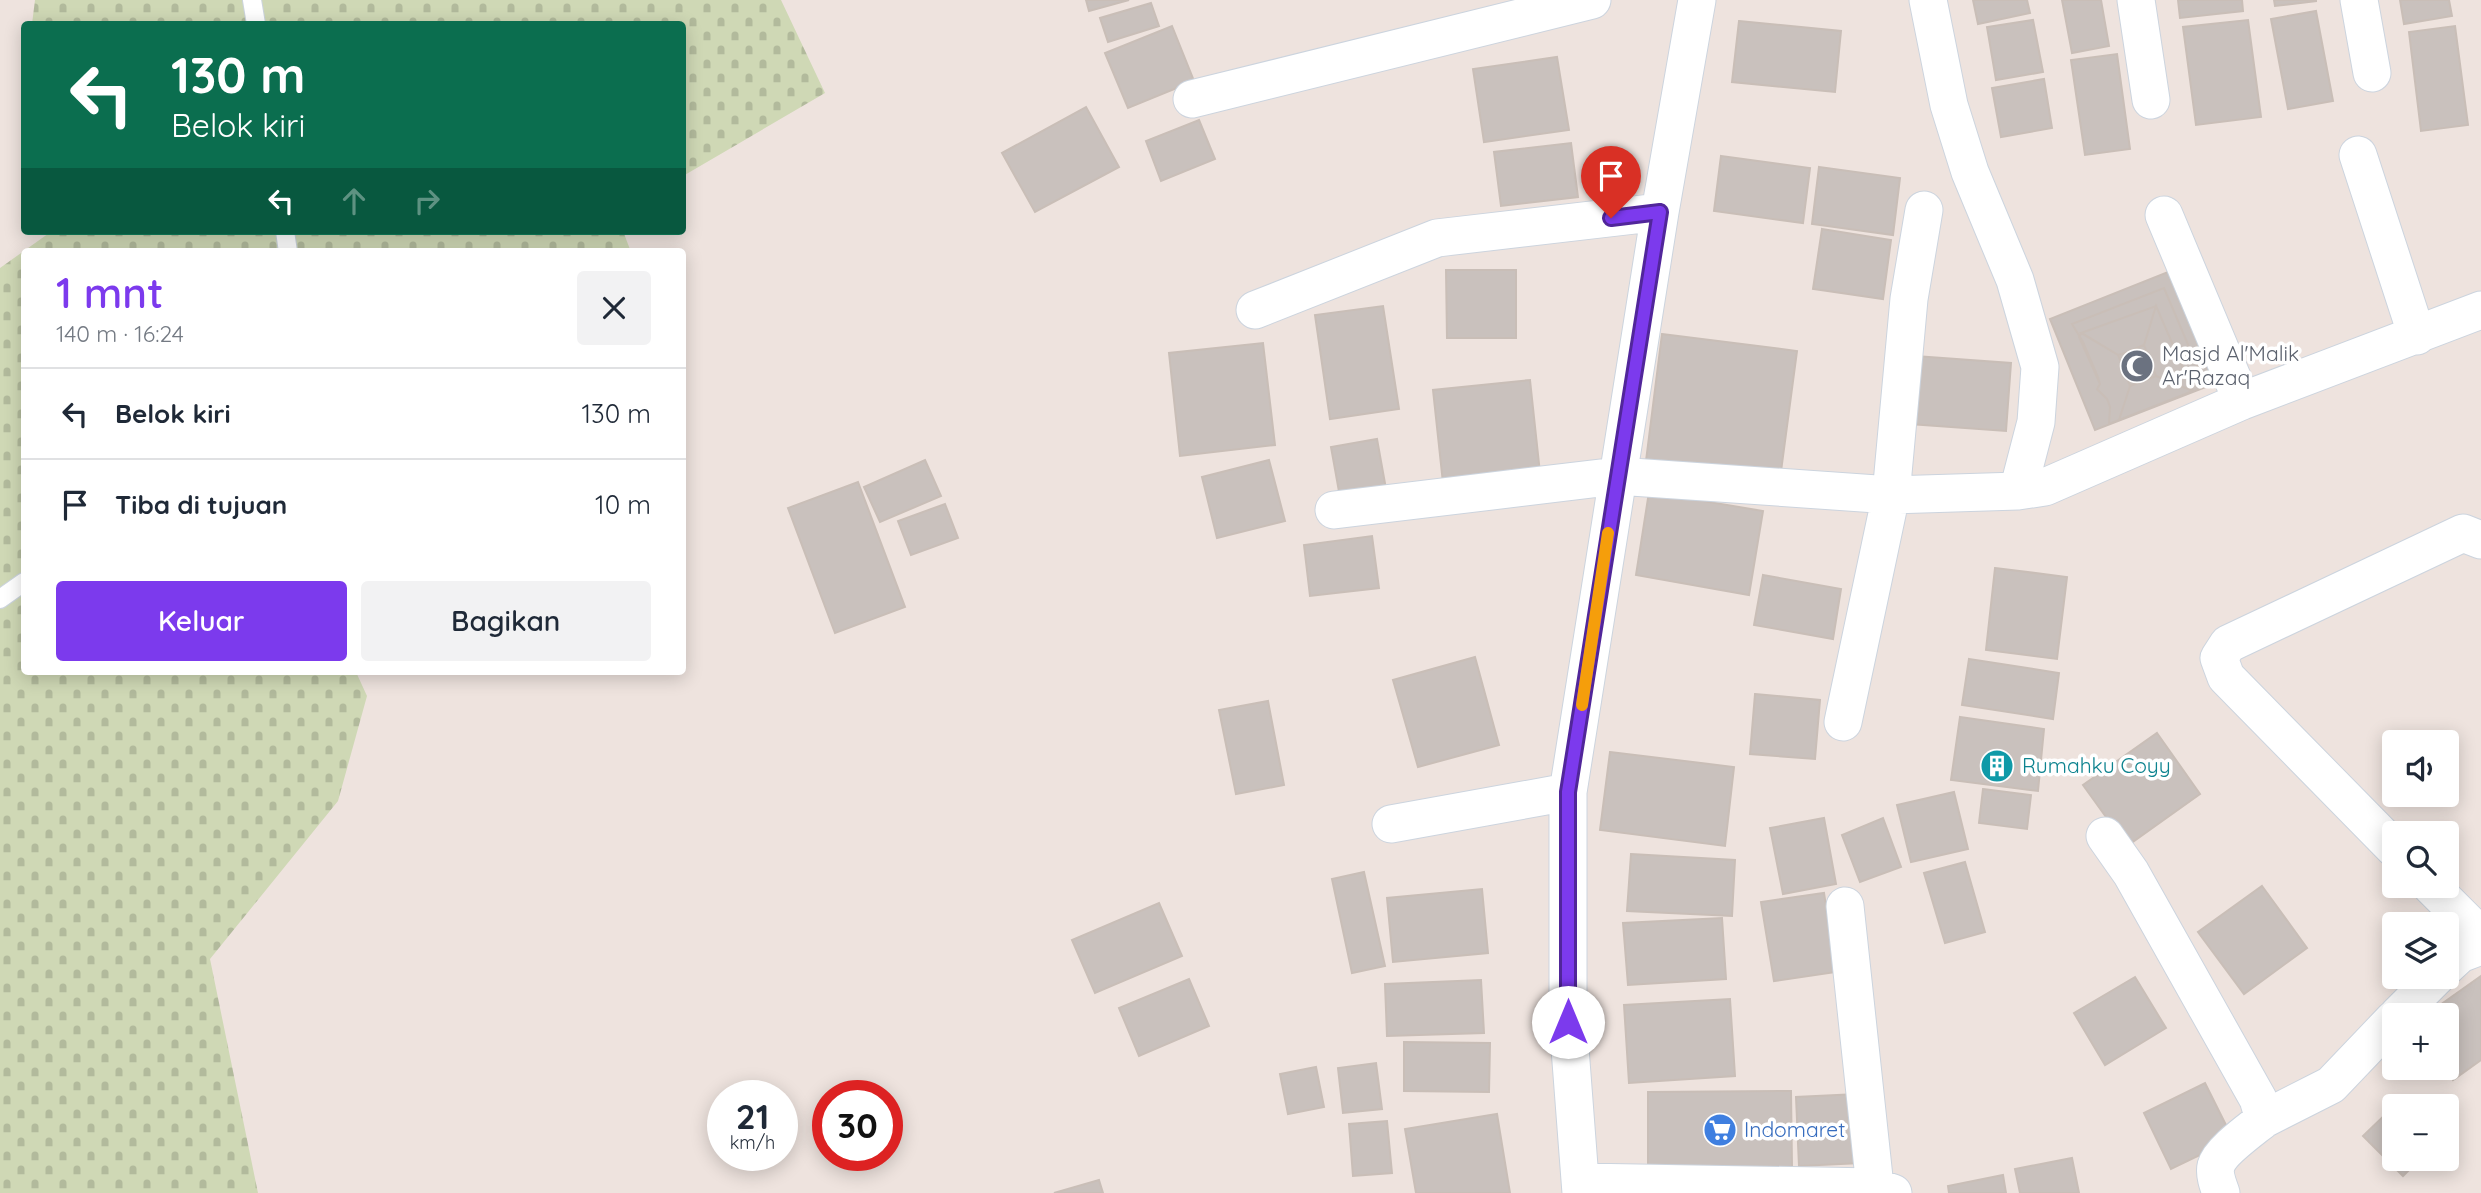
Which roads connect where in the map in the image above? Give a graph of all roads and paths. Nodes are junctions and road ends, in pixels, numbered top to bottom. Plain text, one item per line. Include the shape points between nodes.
1 (252, 0) edge
2 (1592, 0) edge
3 (1697, 0) edge
4 (1928, 0) edge
5 (2136, 0) edge
6 (2359, 0) edge
7 (256, 21) edge
8 (2372, 73) dead end
9 (1192, 99) dead end
10 (2151, 100) dead end
11 (2358, 155) dead end
12 (1924, 210) dead end
13 (1660, 212) junction
14 (2164, 215) dead end
15 (1255, 310) dead end
16 (2481, 310) edge
17 (2417, 336) junction
18 (2242, 401) junction
19 (1618, 475) junction
20 (2018, 491) junction
21 (1891, 495) junction
22 (1335, 510) dead end
23 (2481, 540) edge
24 (21, 584) edge
25 (0, 600) edge
26 (1843, 722) dead end
27 (1568, 792) junction
28 (1391, 824) dead end
29 (2105, 836) dead end
30 (2382, 836) edge
31 (2443, 898) edge
32 (1845, 906) dead end
33 (2481, 936) edge
34 (2481, 946) edge
35 (2459, 955) edge
36 (2424, 989) edge
37 (2410, 1003) edge
38 (2382, 1032) edge
39 (2264, 1119) junction
40 (1581, 1188) edge
41 (1884, 1190) edge
42 (2221, 1193) edge

1 - 7 lane
2 - 9 street
3 - 13 street
4 - 20 street via 1949,104 1970,172 2015,280 2040,367 2036,422
5 - 10 street
6 - 8 street
11 - 17 street
12 - 21 street via 1909,299
13 - 15 street via 1437,238
13 - 19 street
14 - 18 street
16 - 17 street
17 - 18 street
18 - 20 street via 2073,477
19 - 21 street
19 - 22 street
19 - 27 street
20 - 21 street
21 - 26 street
23 - 30 street via 2463,533 2228,644 2219,658 2226,677
24 - 25 lane
27 - 28 street
27 - 40 street via 1568,1022
29 - 39 street via 2258,1099
31 - 33 street
32 - 41 street
34 - 35 street
36 - 37 street
38 - 39 street via 2331,1085
39 - 42 street via 2216,1165
40 - 41 street

